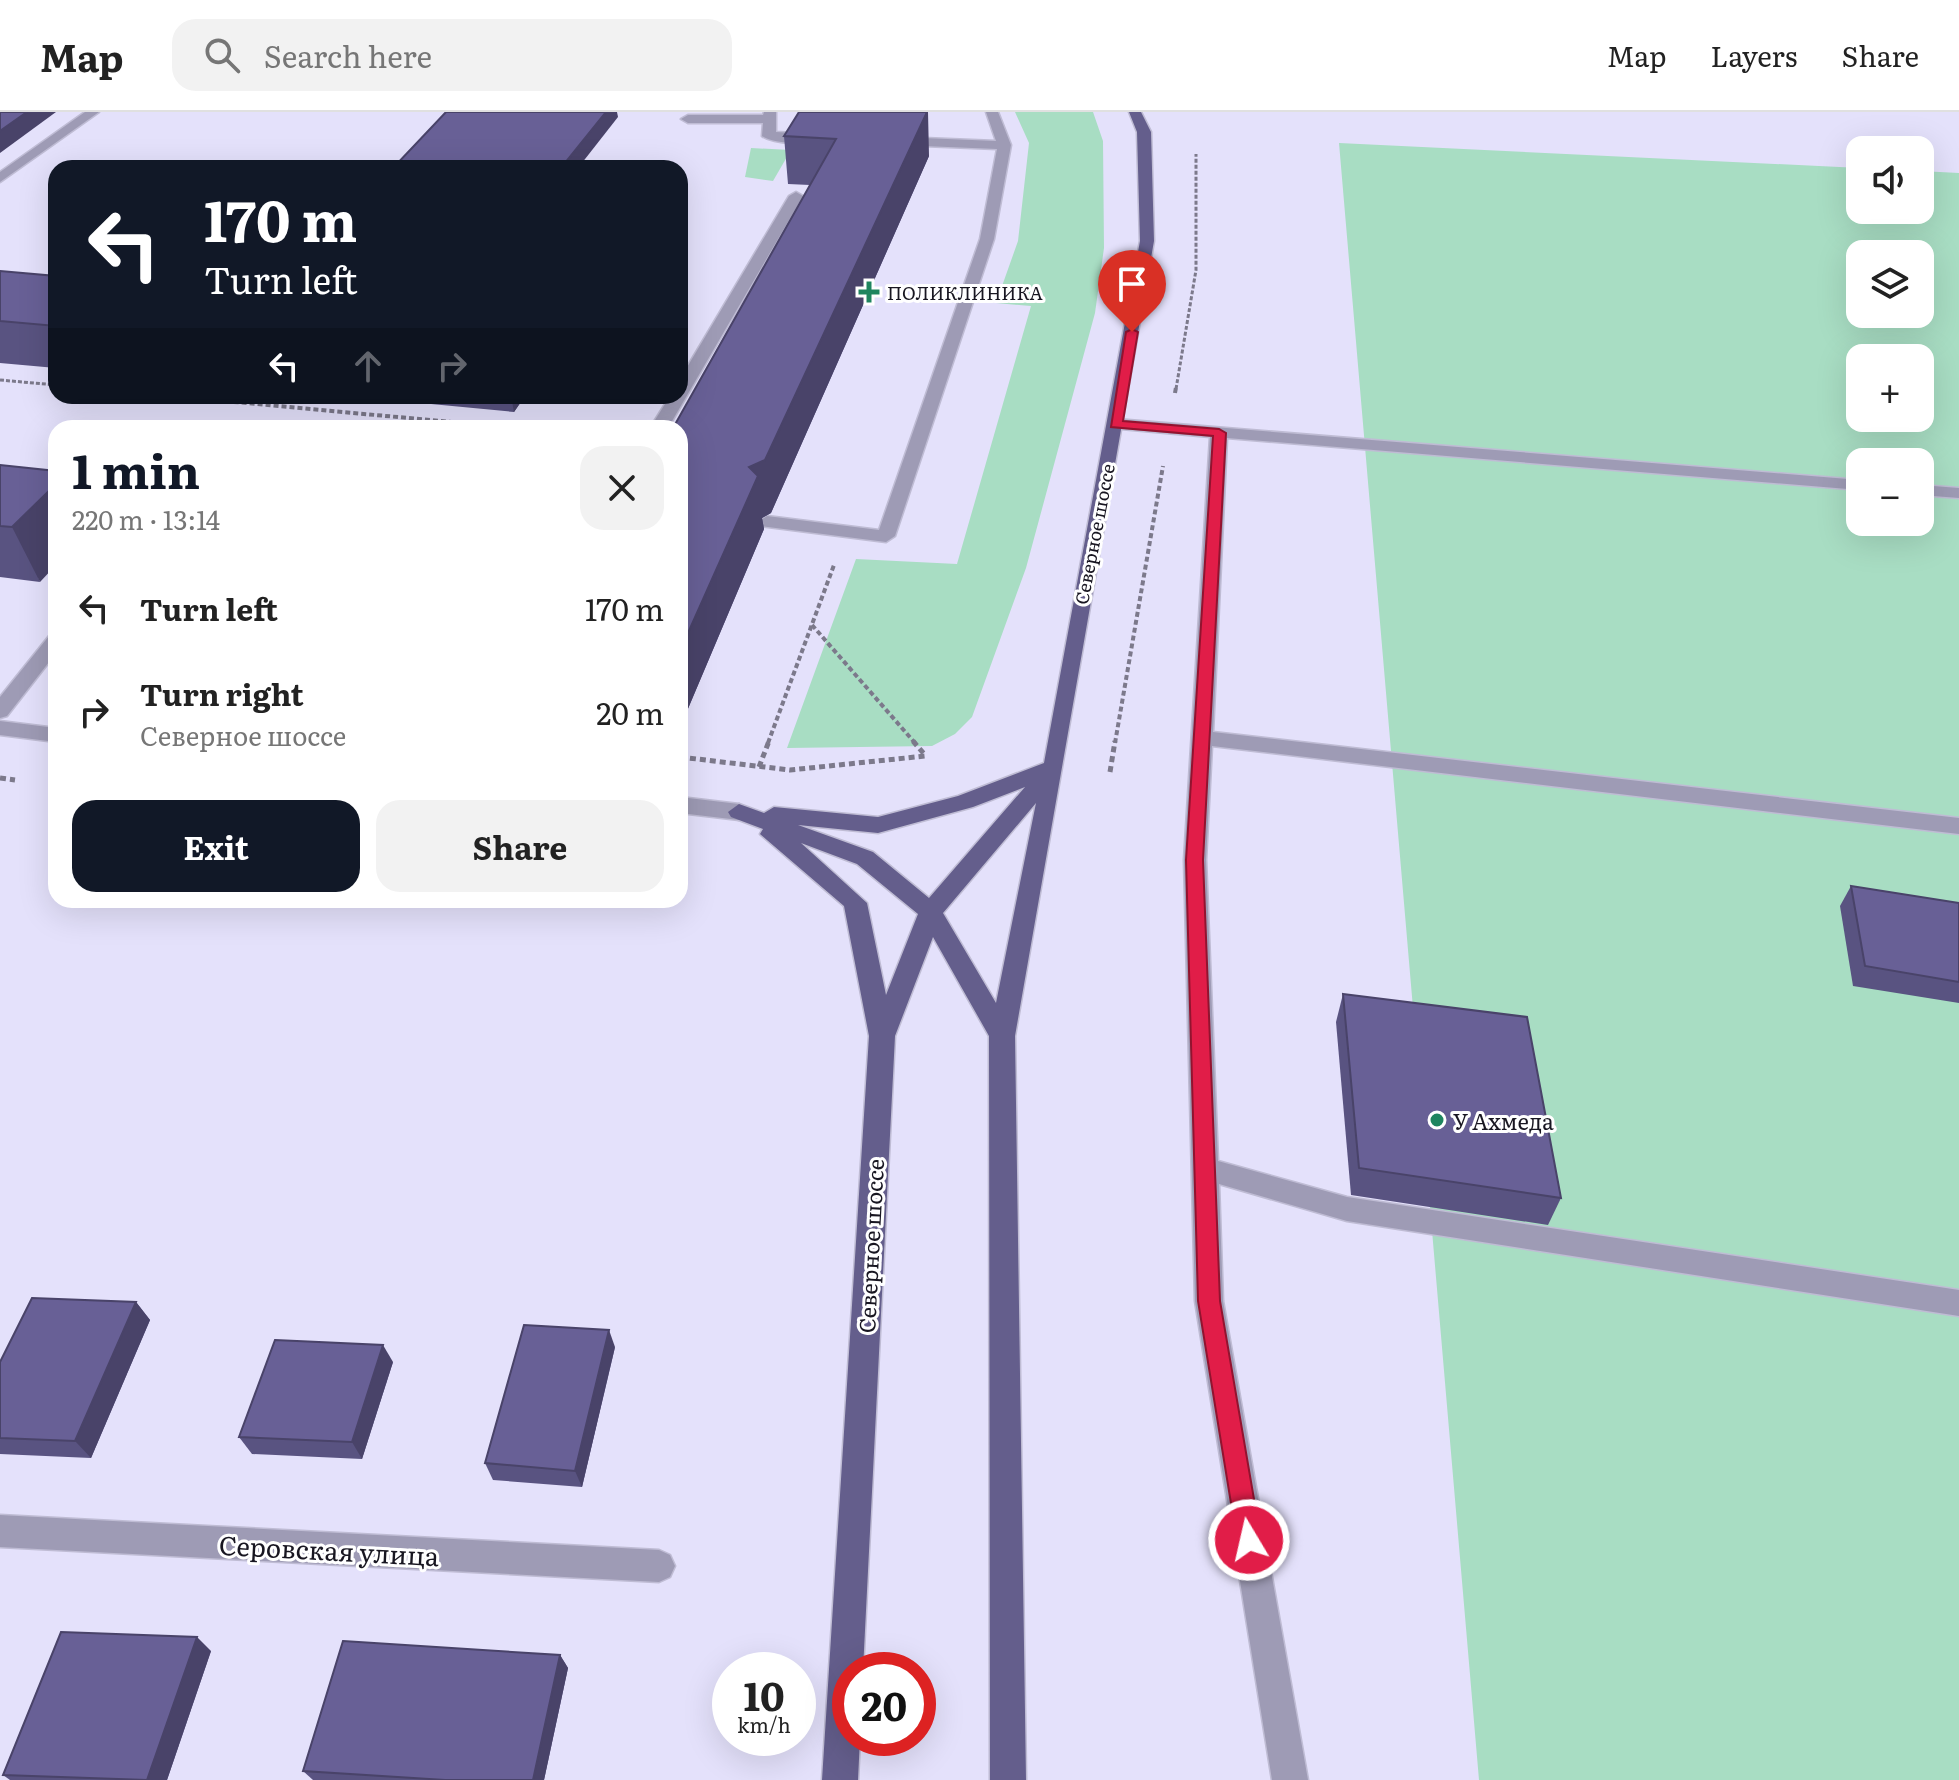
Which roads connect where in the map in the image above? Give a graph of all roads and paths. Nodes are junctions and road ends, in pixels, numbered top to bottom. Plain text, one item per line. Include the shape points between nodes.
1 (93, 112) edge
2 (992, 112) edge
3 (1135, 112) edge
4 (770, 116) edge
5 (688, 119) dead end
6 (831, 138) edge
7 (878, 140) edge
8 (1004, 145) junction
9 (0, 178) edge
10 (796, 196) edge
11 (688, 364) edge
12 (0, 380) edge
13 (48, 384) edge
14 (256, 404) edge
15 (430, 420) edge
16 (1116, 424) junction
17 (1219, 433) junction
18 (1846, 484) edge
19 (1934, 491) edge
20 (1959, 493) edge
21 (767, 522) edge
22 (847, 531) junction
23 (812, 625) junction
24 (48, 650) edge
25 (0, 711) edge
26 (0, 728) edge
27 (48, 734) edge
28 (1202, 738) junction
29 (688, 758) edge
30 (1054, 766) junction
31 (759, 767) junction
32 (0, 778) edge
33 (15, 780) dead end
34 (688, 806) edge
35 (739, 812) junction
36 (1959, 826) edge
37 (931, 912) junction
38 (882, 1036) junction
39 (1002, 1036) junction
40 (1205, 1169) junction
41 (1959, 1303) edge
42 (0, 1531) edge
43 (659, 1566) dead end
44 (840, 1780) edge
45 (1008, 1780) edge
46 (1290, 1780) edge

1 - 9 street
2 - 8 street
3 - 16 main road, Северное шоссе via 1144,132 1147,241
4 - 5 street
4 - 6 street via 769,136
7 - 8 street
8 - 22 street via 987,239 886,536
10 - 11 street
12 - 13 path
14 - 15 path
16 - 17 street
16 - 30 main road, Северное шоссе
17 - 18 street
17 - 28 street
19 - 20 street
21 - 22 street
22 - 23 path
23 - 31 path
23 - 31 path via 925,756 790,770
24 - 25 street
26 - 27 street
28 - 36 street
28 - 40 street via 1195,860
29 - 31 path
30 - 35 main road via 965,802 878,825
30 - 37 main road, Северное шоссе
30 - 39 main road, Северное шоссе
32 - 33 path
34 - 35 street
35 - 37 main road via 865,858
35 - 38 main road via 801,854 855,903
37 - 38 main road, Северное шоссе
37 - 39 main road
38 - 44 main road, Северное шоссе
39 - 45 main road, Северное шоссе
40 - 41 street via 1347,1209
40 - 46 street via 1209,1301
42 - 43 street, Серовская улица

